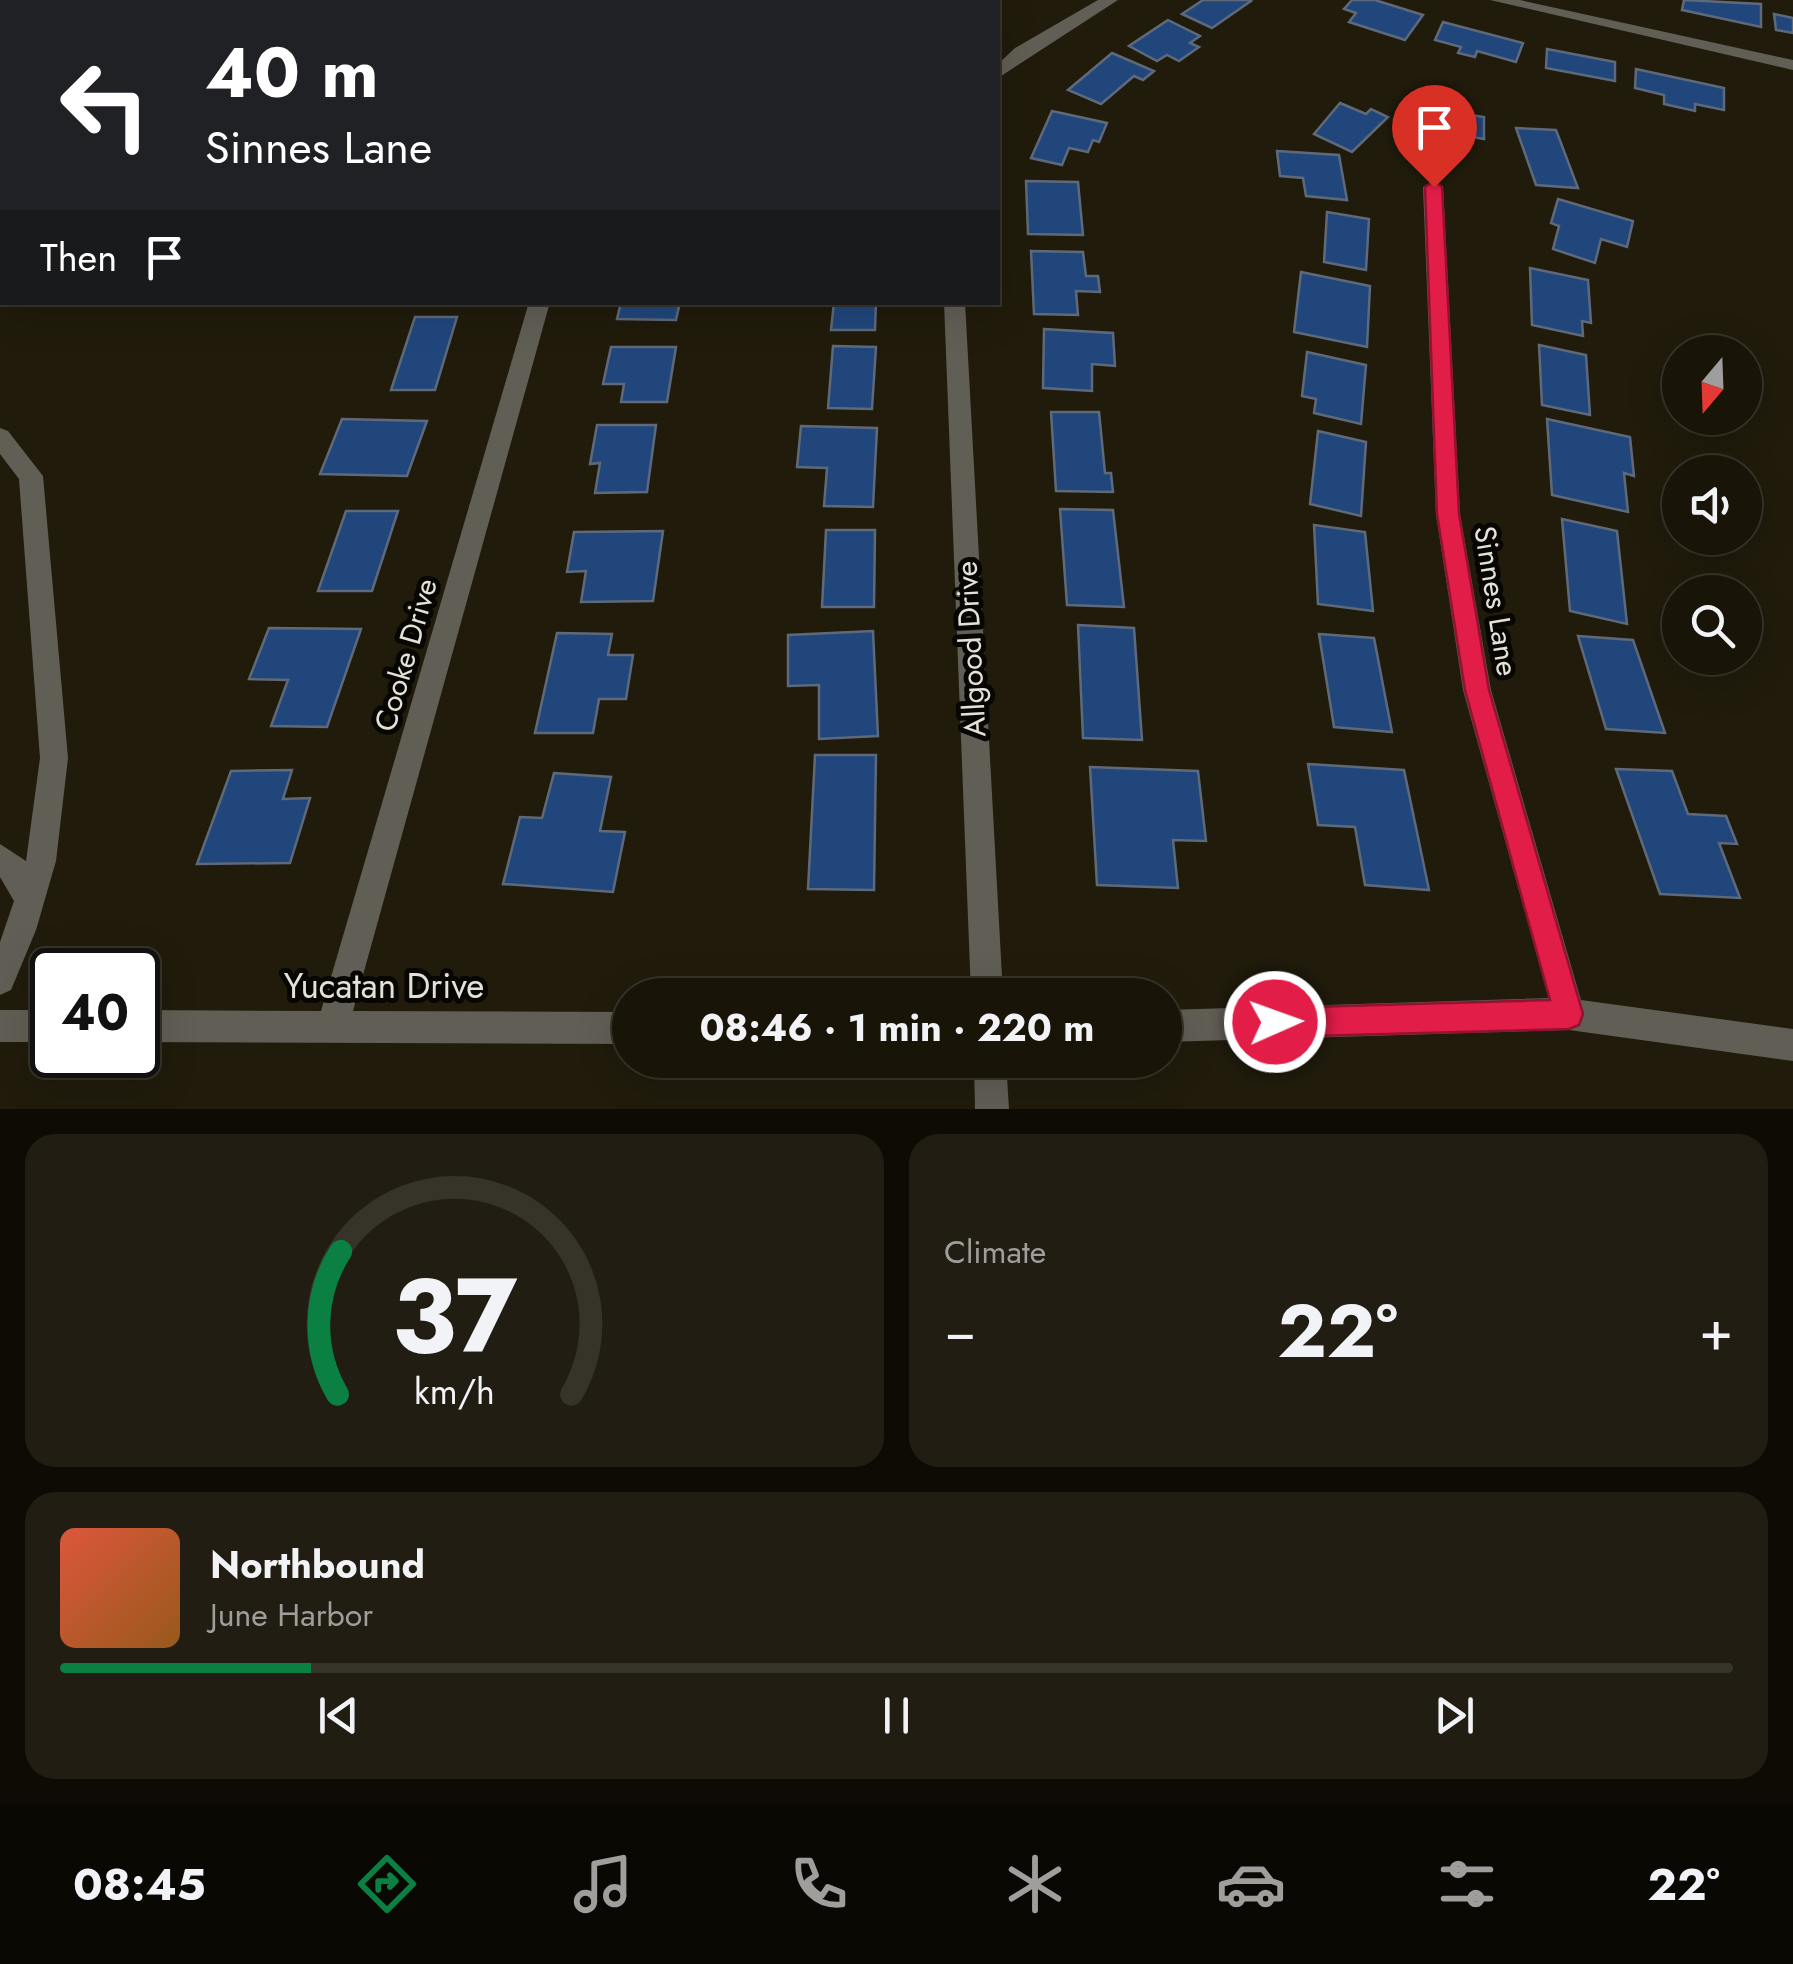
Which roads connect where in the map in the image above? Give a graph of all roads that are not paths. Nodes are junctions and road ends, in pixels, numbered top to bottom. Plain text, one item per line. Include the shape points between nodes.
1 (1110, 0) edge
2 (1498, 0) edge
3 (1793, 65) edge
4 (1000, 71) edge
5 (1434, 187) dead end
6 (539, 305) edge
7 (954, 305) edge
8 (0, 437) edge
9 (0, 859) edge
10 (30, 900) junction
11 (987, 978) edge
12 (0, 979) edge
13 (1569, 1014) junction
14 (334, 1025) junction
15 (1182, 1025) edge
16 (0, 1026) edge
17 (30, 1026) edge
18 (160, 1026) edge
19 (612, 1028) edge
20 (1793, 1045) edge
21 (991, 1078) edge
22 (992, 1109) edge

1 - 4 street
2 - 3 street
5 - 13 street, Sinnes Lane via 1448,514 1467,631 1477,690
6 - 14 street, Cooke Drive
7 - 11 street, Allgood Drive
8 - 10 street via 31,476 54,758
9 - 10 street via 15,870
10 - 12 street
13 - 15 street
13 - 20 street
14 - 18 street, Yucatan Drive
14 - 19 street, Yucatan Drive
16 - 17 street
21 - 22 street

